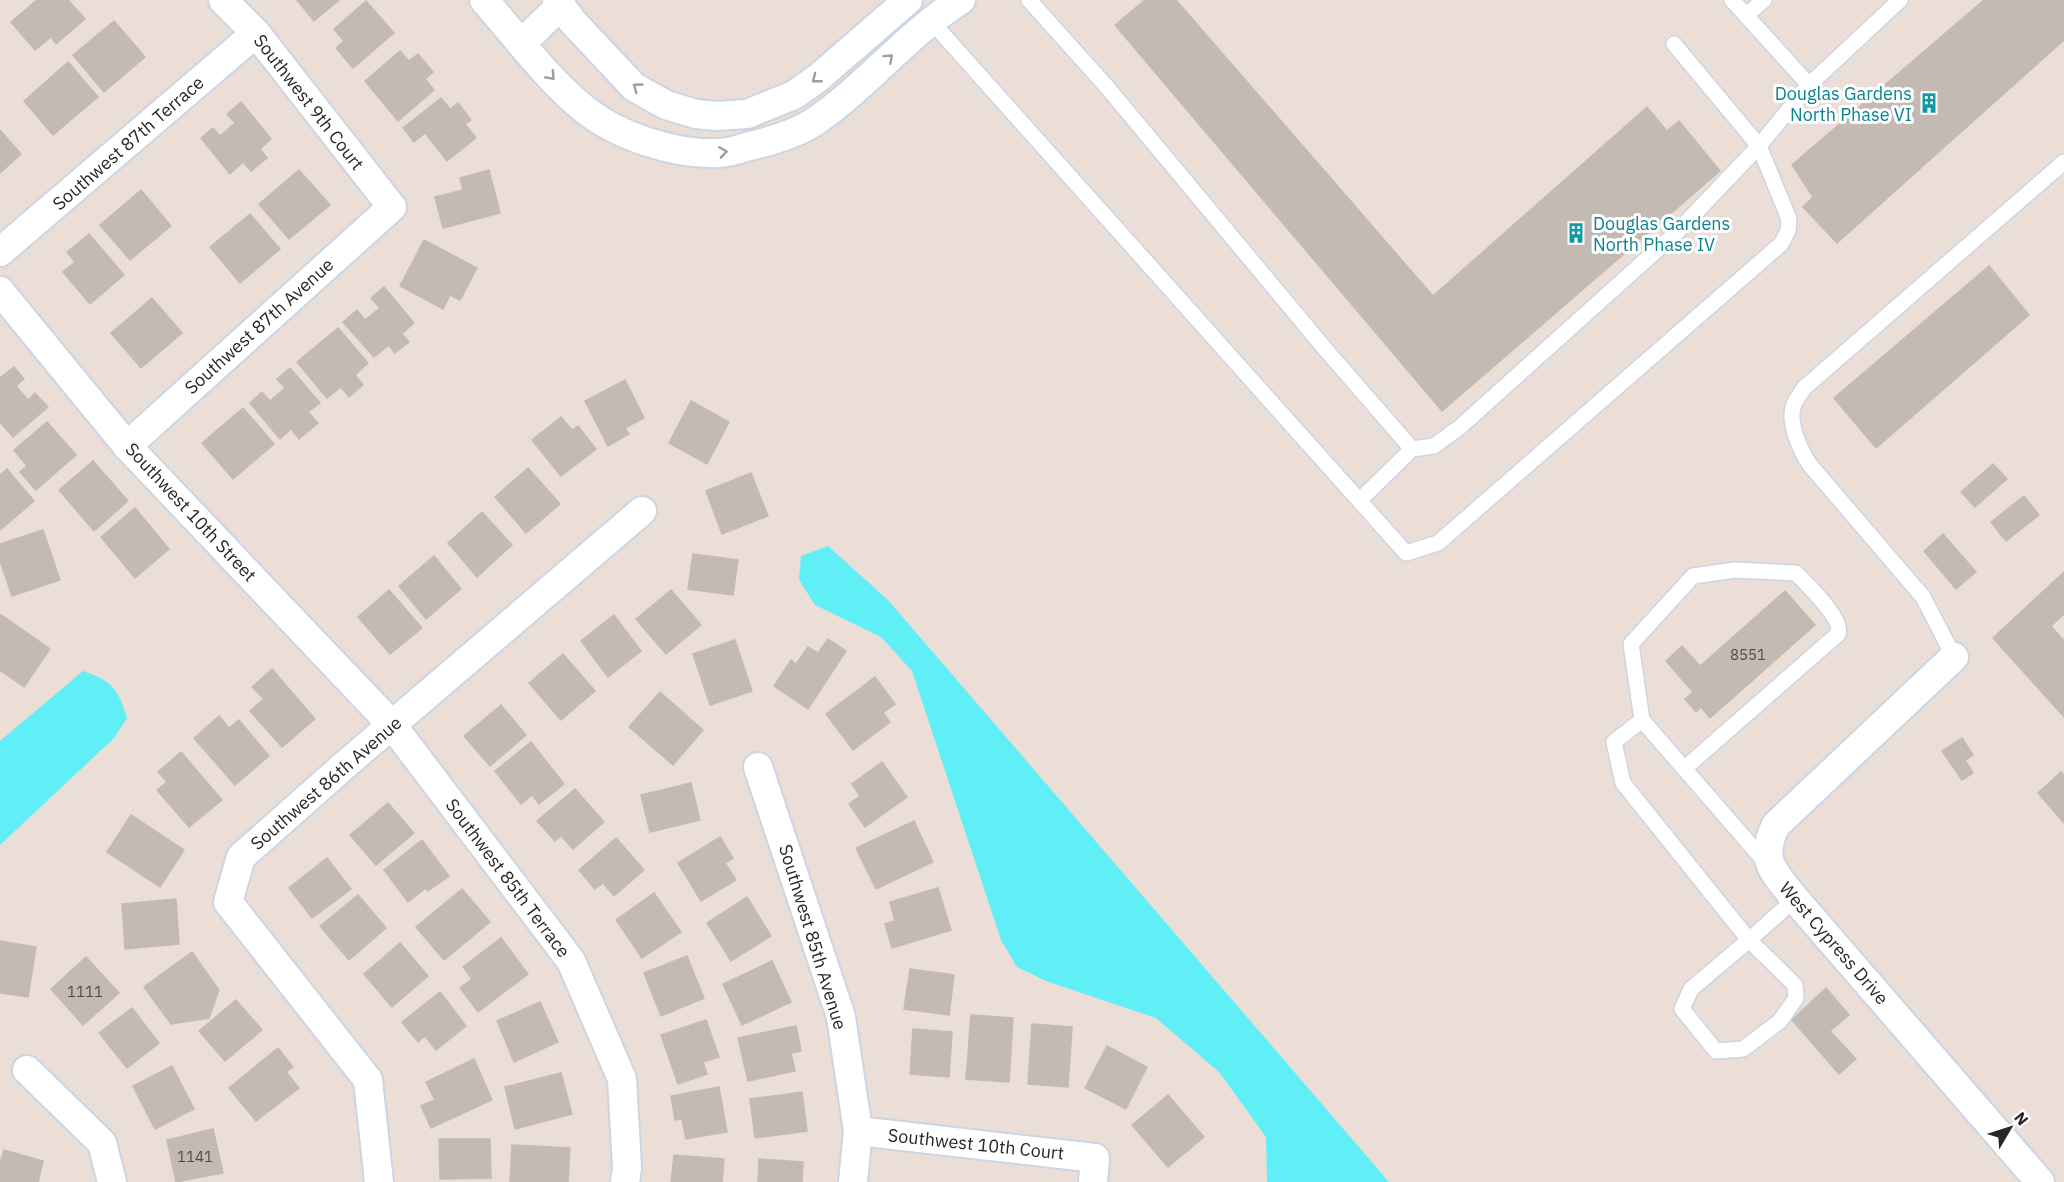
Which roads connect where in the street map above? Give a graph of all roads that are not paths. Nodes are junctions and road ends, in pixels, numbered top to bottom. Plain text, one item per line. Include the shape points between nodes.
1 (223, 0) edge
2 (484, 0) edge
3 (908, 0) edge
4 (961, 0) edge
5 (1029, 0) edge
6 (1732, 0) edge
7 (1764, 0) edge
8 (1900, 0) edge
9 (558, 3) edge
10 (1746, 15) junction
11 (931, 21) junction
12 (256, 33) junction
13 (522, 43) junction
14 (1674, 44) dead end
15 (1809, 85) junction
16 (768, 107) junction
17 (779, 138) junction
18 (1759, 146) junction
19 (2064, 162) edge
20 (392, 207) joint
21 (0, 252) edge
22 (0, 291) edge
23 (127, 446) junction
24 (1412, 449) junction
25 (1360, 500) junction
26 (642, 511) dead end
27 (1954, 657) joint
28 (1642, 720) junction
29 (392, 725) junction
30 (758, 767) dead end
31 (1685, 768) junction
32 (1772, 871) junction
33 (1795, 899) junction
34 (1749, 940) junction
35 (27, 1070) dead end
36 (858, 1131) junction
37 (1094, 1170) edge
38 (112, 1182) edge
39 (379, 1182) edge
40 (625, 1182) edge
41 (853, 1182) edge
42 (2040, 1182) edge

1 - 12 street, Southwest 9th Court
2 - 13 street
3 -> 16 street via 818,78 795,95
4 - 11 street
5 - 24 lane
6 - 10 lane
7 - 10 lane
8 - 15 lane
9 - 13 street
16 -> 9 street via 747,114 716,116 666,105 634,87
10 - 15 lane
17 -> 11 street via 812,123 840,102
11 - 25 lane
12 - 20 street, Southwest 9th Court
12 - 21 street, Southwest 87th Terrace
13 -> 17 street via 583,109 628,136 692,152 720,153
14 - 18 lane
15 - 18 lane
16 - 17 street
18 - 24 lane via 1678,231 1460,427 1434,446
18 - 25 lane via 1789,219 1781,244 1438,543 1407,553
19 - 27 lane via 1804,388 1792,406 1794,430 1806,458 1923,597
20 - 23 street, Southwest 87th Avenue
22 - 23 street, Southwest 10th Street
23 - 29 street, Southwest 10th Street
24 - 25 lane
26 - 29 street, Southwest 86th Avenue
27 - 32 street, West Cypress Drive via 1776,825 1767,850
28 - 31 lane
28 - 31 lane via 1631,644 1693,576 1735,570 1796,573 1836,619 1838,634
28 - 34 lane via 1614,742 1623,783
29 - 39 street, Southwest 86th Avenue via 241,857 228,902 368,1080
29 - 40 street, Southwest 85th Terrace via 571,961 622,1079
30 - 36 street, Southwest 85th Avenue via 841,1017
31 - 32 lane
32 - 33 street, West Cypress Drive
33 - 34 lane
33 - 42 street, West Cypress Drive
34 - 34 lane via 1795,985 1796,998 1780,1021 1743,1049 1716,1050 1682,1009 1691,989
35 - 38 street via 102,1143
36 - 37 street, Southwest 10th Court
36 - 41 street, Southwest 85th Avenue

